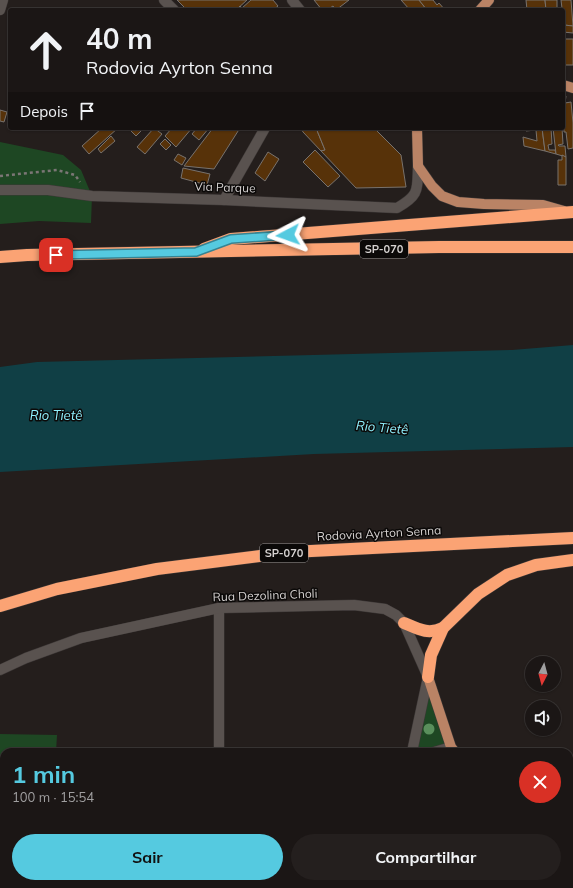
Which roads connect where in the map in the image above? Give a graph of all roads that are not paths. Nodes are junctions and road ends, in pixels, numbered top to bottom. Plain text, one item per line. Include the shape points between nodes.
1 (3, 0) edge
2 (164, 0) edge
3 (292, 0) edge
4 (489, 0) edge
5 (172, 8) edge
6 (298, 8) edge
7 (482, 8) edge
8 (0, 10) edge
9 (264, 130) edge
10 (417, 130) edge
11 (418, 166) junction
12 (0, 190) edge
13 (224, 200) junction
14 (571, 212) edge
15 (573, 247) edge
16 (196, 252) junction
17 (0, 257) edge
18 (573, 538) edge
19 (573, 560) edge
20 (0, 606) edge
21 (219, 608) junction
22 (404, 623) junction
23 (443, 628) junction
24 (0, 670) edge
25 (428, 677) junction
26 (220, 748) edge
27 (413, 748) edge
28 (452, 748) edge

1 - 8 street
2 - 5 street
3 - 6 street
4 - 7 main road
9 - 13 street
10 - 11 main road
11 - 13 street, Via Parque via 417,191 410,201 397,208
11 - 14 main road via 442,196 458,202 543,205
12 - 13 street, Via Parque via 48,190 92,196
14 - 16 highway via 231,239
15 - 16 highway, SP-070
16 - 17 highway, SP-070
18 - 20 highway, Rodovia Ayrton Senna / SP-070 via 291,552 157,569 57,589
19 - 23 highway via 536,565 507,575 478,594
21 - 22 street, Rua Dezolina Choli via 371,606 385,609
21 - 24 street, Rua Dezolina Choli via 81,638
21 - 26 street
22 - 23 highway via 424,631 435,632
22 - 25 street, Rua Dezolina Choli
23 - 25 highway via 432,655
25 - 27 street
25 - 28 main road

